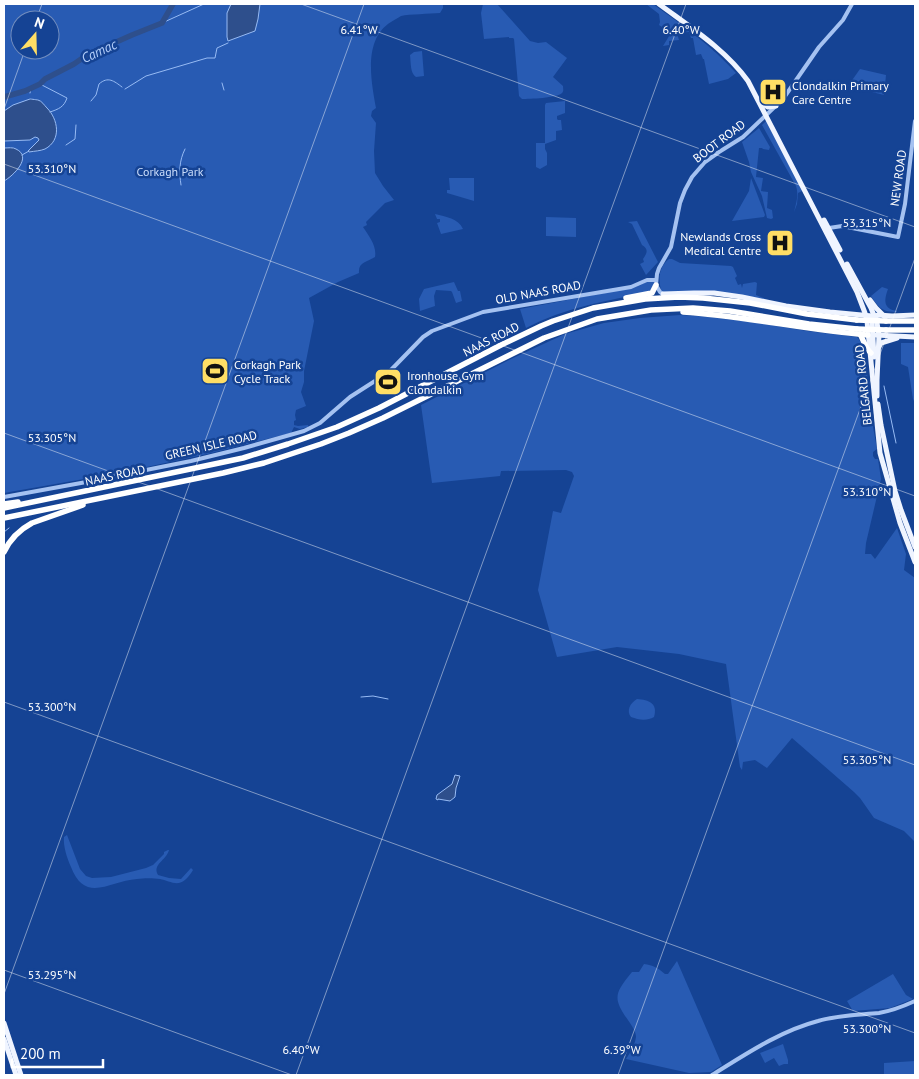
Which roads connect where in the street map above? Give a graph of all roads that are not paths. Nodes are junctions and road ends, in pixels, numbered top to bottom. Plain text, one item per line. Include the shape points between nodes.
1 (659, 4) edge
2 (852, 4) edge
3 (760, 103) junction
4 (776, 106) junction
5 (766, 116) junction
6 (915, 121) edge
7 (797, 174) junction
8 (829, 228) junction
9 (656, 283) junction
10 (860, 288) junction
11 (663, 294) joint
12 (648, 299) junction
13 (759, 301) junction
14 (862, 305) junction
15 (593, 308) junction
16 (850, 314) junction
17 (866, 315) junction
18 (915, 315) edge
19 (857, 317) junction
20 (878, 317) junction
21 (915, 322) edge
22 (915, 330) edge
23 (858, 331) junction
24 (426, 334) joint
25 (873, 335) junction
26 (899, 337) junction
27 (915, 337) edge
28 (878, 350) junction
29 (871, 353) junction
30 (873, 377) junction
31 (881, 425) junction
32 (888, 451) junction
33 (880, 453) junction
34 (886, 477) junction
35 (80, 493) junction
36 (4, 496) edge
37 (104, 498) junction
38 (4, 504) edge
39 (4, 508) edge
40 (4, 518) edge
41 (915, 547) edge
42 (4, 552) edge
43 (915, 562) edge
44 (915, 1001) edge
45 (4, 1023) edge
46 (4, 1039) edge
47 (16, 1075) edge
48 (21, 1075) edge
49 (712, 1075) edge

1 - 3 main road via 731,59
2 - 4 street, BOOT ROAD
3 - 4 main road
3 - 5 main road
4 - 5 street, BOOT ROAD
5 - 7 main road
5 - 9 street, BOOT ROAD via 743,137 705,162 692,177 680,203 671,247 659,268
6 - 8 street, NEW ROAD via 898,237 842,226
7 - 8 main road
7 - 14 main road, BELGARD ROAD
8 - 10 main road
9 - 11 street
9 - 15 highway via 652,293
9 - 24 street, OLD NAAS ROAD via 648,280 631,287 483,312
10 - 20 main road, BELGARD ROAD
10 - 20 main road via 876,308
11 - 13 main road via 714,293
12 - 13 highway via 700,295
12 - 15 highway, NAAS ROAD
12 - 19 highway, NAAS ROAD via 725,300 807,314
13 - 16 main road
14 - 17 main road, BELGARD ROAD
14 - 19 main road
15 - 35 highway, NAAS ROAD via 541,326 379,408 310,437 243,458
16 - 17 main road
16 - 19 main road
17 - 19 main road
17 - 20 main road
17 - 25 main road, BELGARD ROAD
18 - 20 main road, NAAS ROAD
19 - 20 highway, NAAS ROAD, bridge
20 - 21 highway, NAAS ROAD
20 - 25 main road, BELGARD ROAD
22 - 23 highway, NAAS ROAD, bridge
23 - 25 highway
23 - 29 highway
23 - 37 highway, NAAS ROAD via 693,308 651,310 597,319 544,338 383,418 321,444 264,463
24 - 36 street, GREEN ISLE ROAD via 389,372 350,397 320,423 304,431 244,448 108,478
25 - 26 main road
25 - 28 main road, BELGARD ROAD
25 - 29 main road, BELGARD ROAD
25 - 30 main road
26 - 27 main road
26 - 28 main road via 882,343
28 - 31 main road, BELGARD ROAD via 877,396
29 - 30 main road, BELGARD ROAD
30 - 33 main road, BELGARD ROAD
31 - 32 main road, BELGARD ROAD
31 - 33 main road, BELGARD ROAD via 883,446
32 - 34 main road, BELGARD ROAD via 885,456
32 - 41 main road, BELGARD ROAD via 895,491
33 - 34 main road, BELGARD ROAD
34 - 43 main road, BELGARD ROAD
35 - 38 highway
35 - 39 highway, NAAS ROAD
37 - 40 highway, NAAS ROAD
37 - 42 highway via 32,523 16,534
44 - 49 street via 880,1013 825,1019 788,1031
45 - 48 main road
46 - 47 main road

